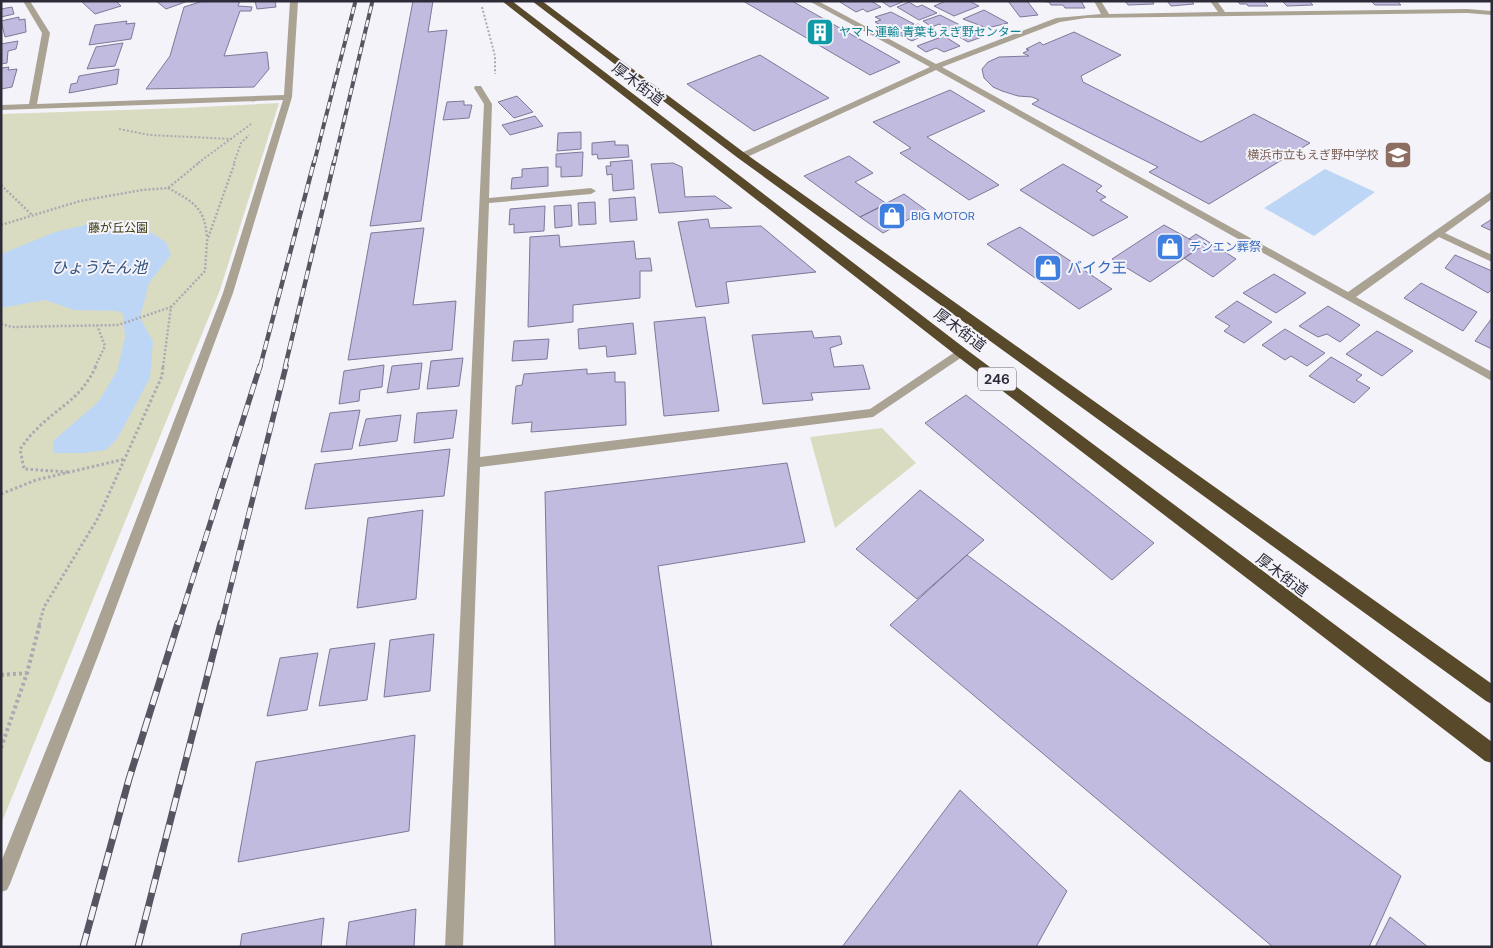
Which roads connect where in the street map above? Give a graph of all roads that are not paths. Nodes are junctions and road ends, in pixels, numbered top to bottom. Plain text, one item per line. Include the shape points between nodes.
1 (26, 1) edge
2 (294, 1) edge
3 (506, 1) edge
4 (536, 1) edge
5 (812, 1) edge
6 (1098, 1) edge
7 (1213, 1) edge
8 (1455, 1) edge
9 (1466, 11) junction
10 (1222, 13) junction
11 (1492, 13) edge
12 (1106, 15) junction
13 (936, 67) junction
14 (478, 88) road end
15 (288, 98) junction
16 (1, 108) edge
17 (32, 108) junction
18 (742, 156) junction
19 (591, 191) dead end
20 (1492, 194) edge
21 (485, 200) junction
22 (1438, 233) junction
23 (1492, 259) edge
24 (1349, 297) junction
25 (962, 353) junction
26 (1492, 377) edge
27 (474, 463) junction
28 (1492, 696) edge
29 (1492, 754) edge
30 (1, 884) edge
31 (454, 947) edge

1 - 17 street via 46,33
2 - 15 street
3 - 25 highway, 厚木街道 / 246
4 - 18 highway, 厚木街道 / 246
5 - 13 street
6 - 12 street
7 - 10 street
8 - 9 street
9 - 10 street
9 - 11 street
10 - 12 street
12 - 13 street via 1059,20
13 - 18 street
13 - 24 street
14 - 21 street via 488,104
15 - 17 street
15 - 30 street via 228,293
16 - 17 street
18 - 28 highway, 厚木街道 / 246
19 - 21 street
20 - 22 street
21 - 27 street
22 - 23 street
22 - 24 street
24 - 26 street
25 - 27 street via 873,413
25 - 29 highway, 厚木街道 / 246
27 - 31 street

